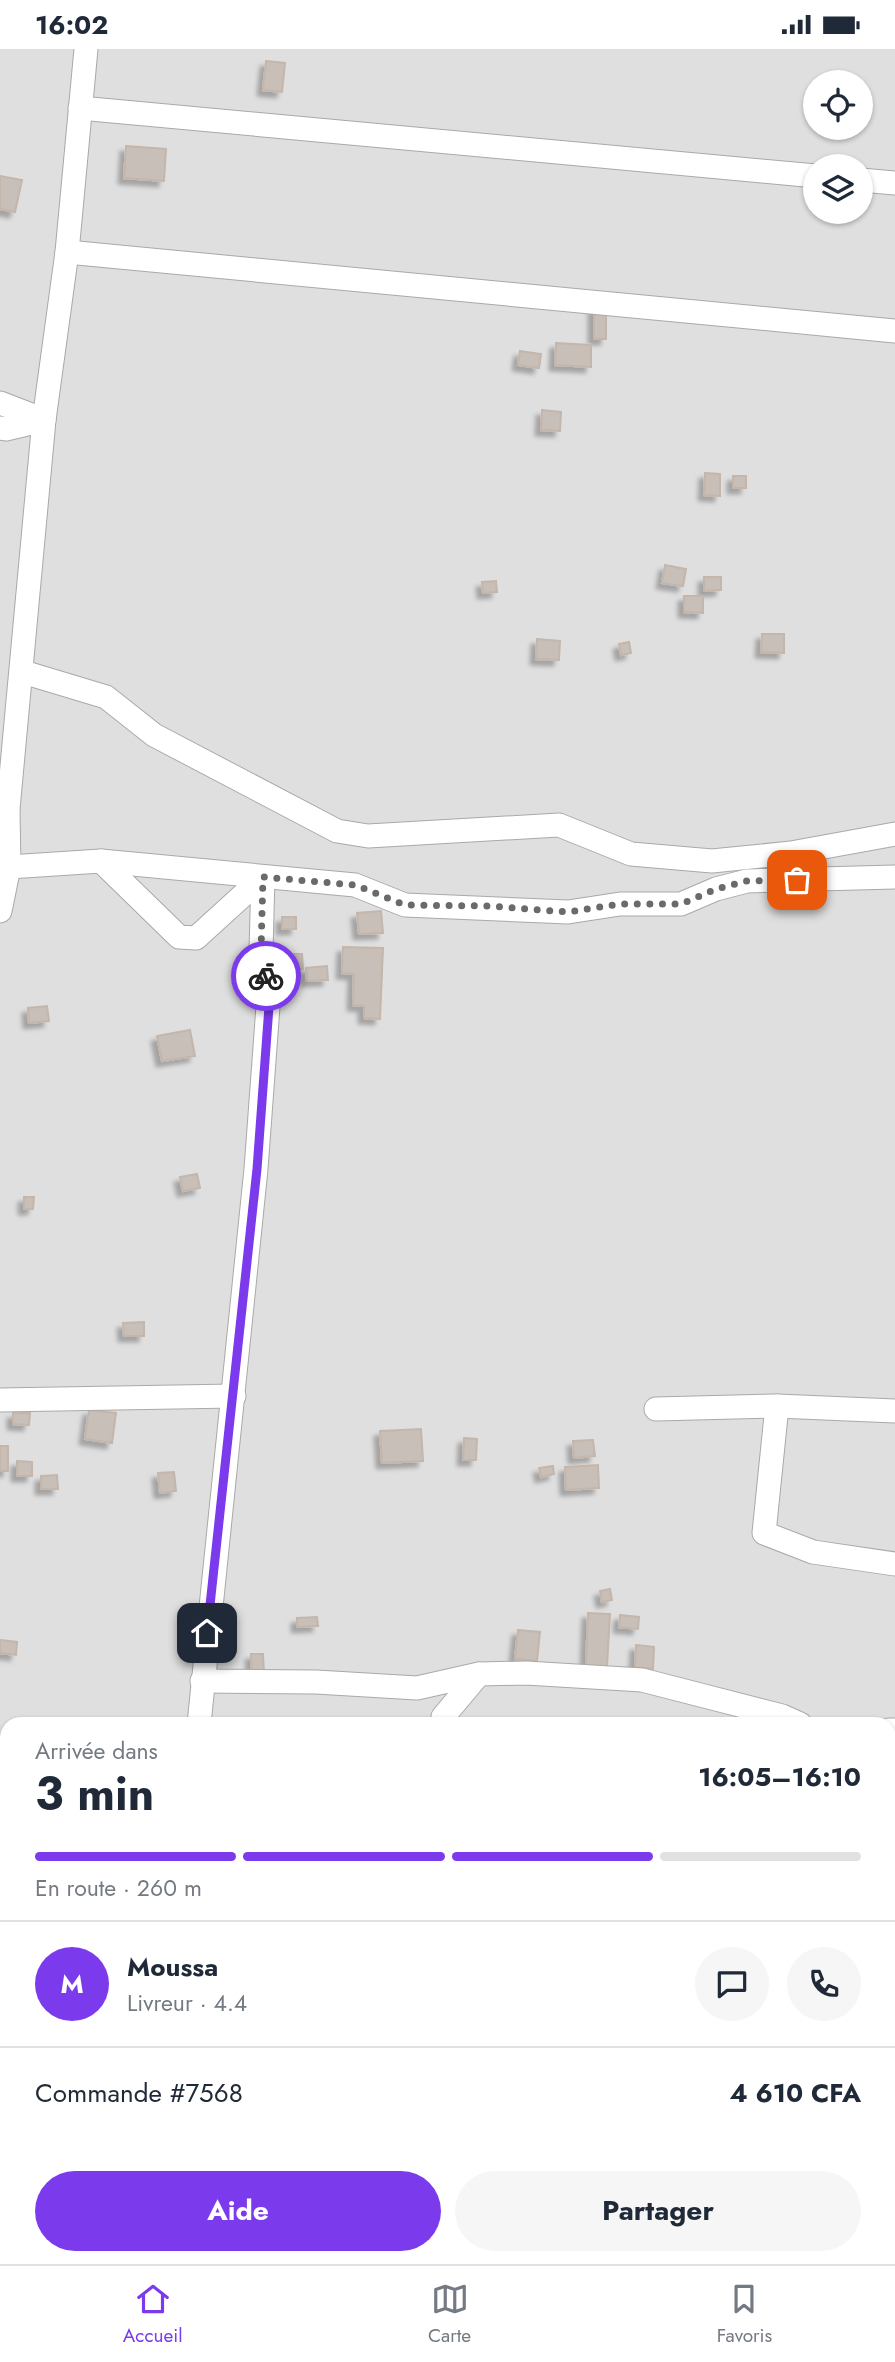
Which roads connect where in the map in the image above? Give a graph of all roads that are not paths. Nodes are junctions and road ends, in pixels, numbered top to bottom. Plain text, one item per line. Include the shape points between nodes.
1 (86, 49) edge
2 (80, 108) junction
3 (803, 175) edge
4 (873, 181) edge
5 (895, 183) edge
6 (68, 252) junction
7 (895, 331) edge
8 (0, 403) edge
9 (44, 420) junction
10 (0, 428) edge
11 (23, 672) junction
12 (4, 813) edge
13 (895, 834) edge
14 (101, 861) junction
15 (712, 861) junction
16 (5, 866) edge
17 (263, 877) junction
18 (895, 877) edge
19 (747, 881) junction
20 (0, 911) edge
21 (234, 1396) junction
22 (0, 1400) edge
23 (777, 1406) junction
24 (656, 1409) dead end
25 (895, 1411) edge
26 (895, 1564) edge
27 (479, 1674) junction
28 (202, 1681) junction
29 (199, 1717) edge
30 (443, 1717) edge
31 (782, 1717) edge

1 - 2 street
2 - 3 street
2 - 6 street
4 - 5 street
6 - 7 street
6 - 9 street
8 - 9 street
9 - 10 street
9 - 11 street
11 - 12 street
11 - 15 street via 106,697 154,735 337,831 368,836 559,825 631,854
12 - 16 street
13 - 15 street via 791,853
14 - 16 street
14 - 17 street
14 - 17 street via 179,937 196,938
15 - 19 street
16 - 20 street
17 - 19 street via 355,885 405,905 568,912 620,904 681,904
17 - 21 street via 261,950 270,993
18 - 19 street
21 - 22 street
21 - 28 street
23 - 24 street
23 - 25 street
23 - 26 street via 764,1533 813,1552
27 - 28 street via 417,1688
27 - 30 street
27 - 31 street via 526,1672 642,1680
28 - 29 street

